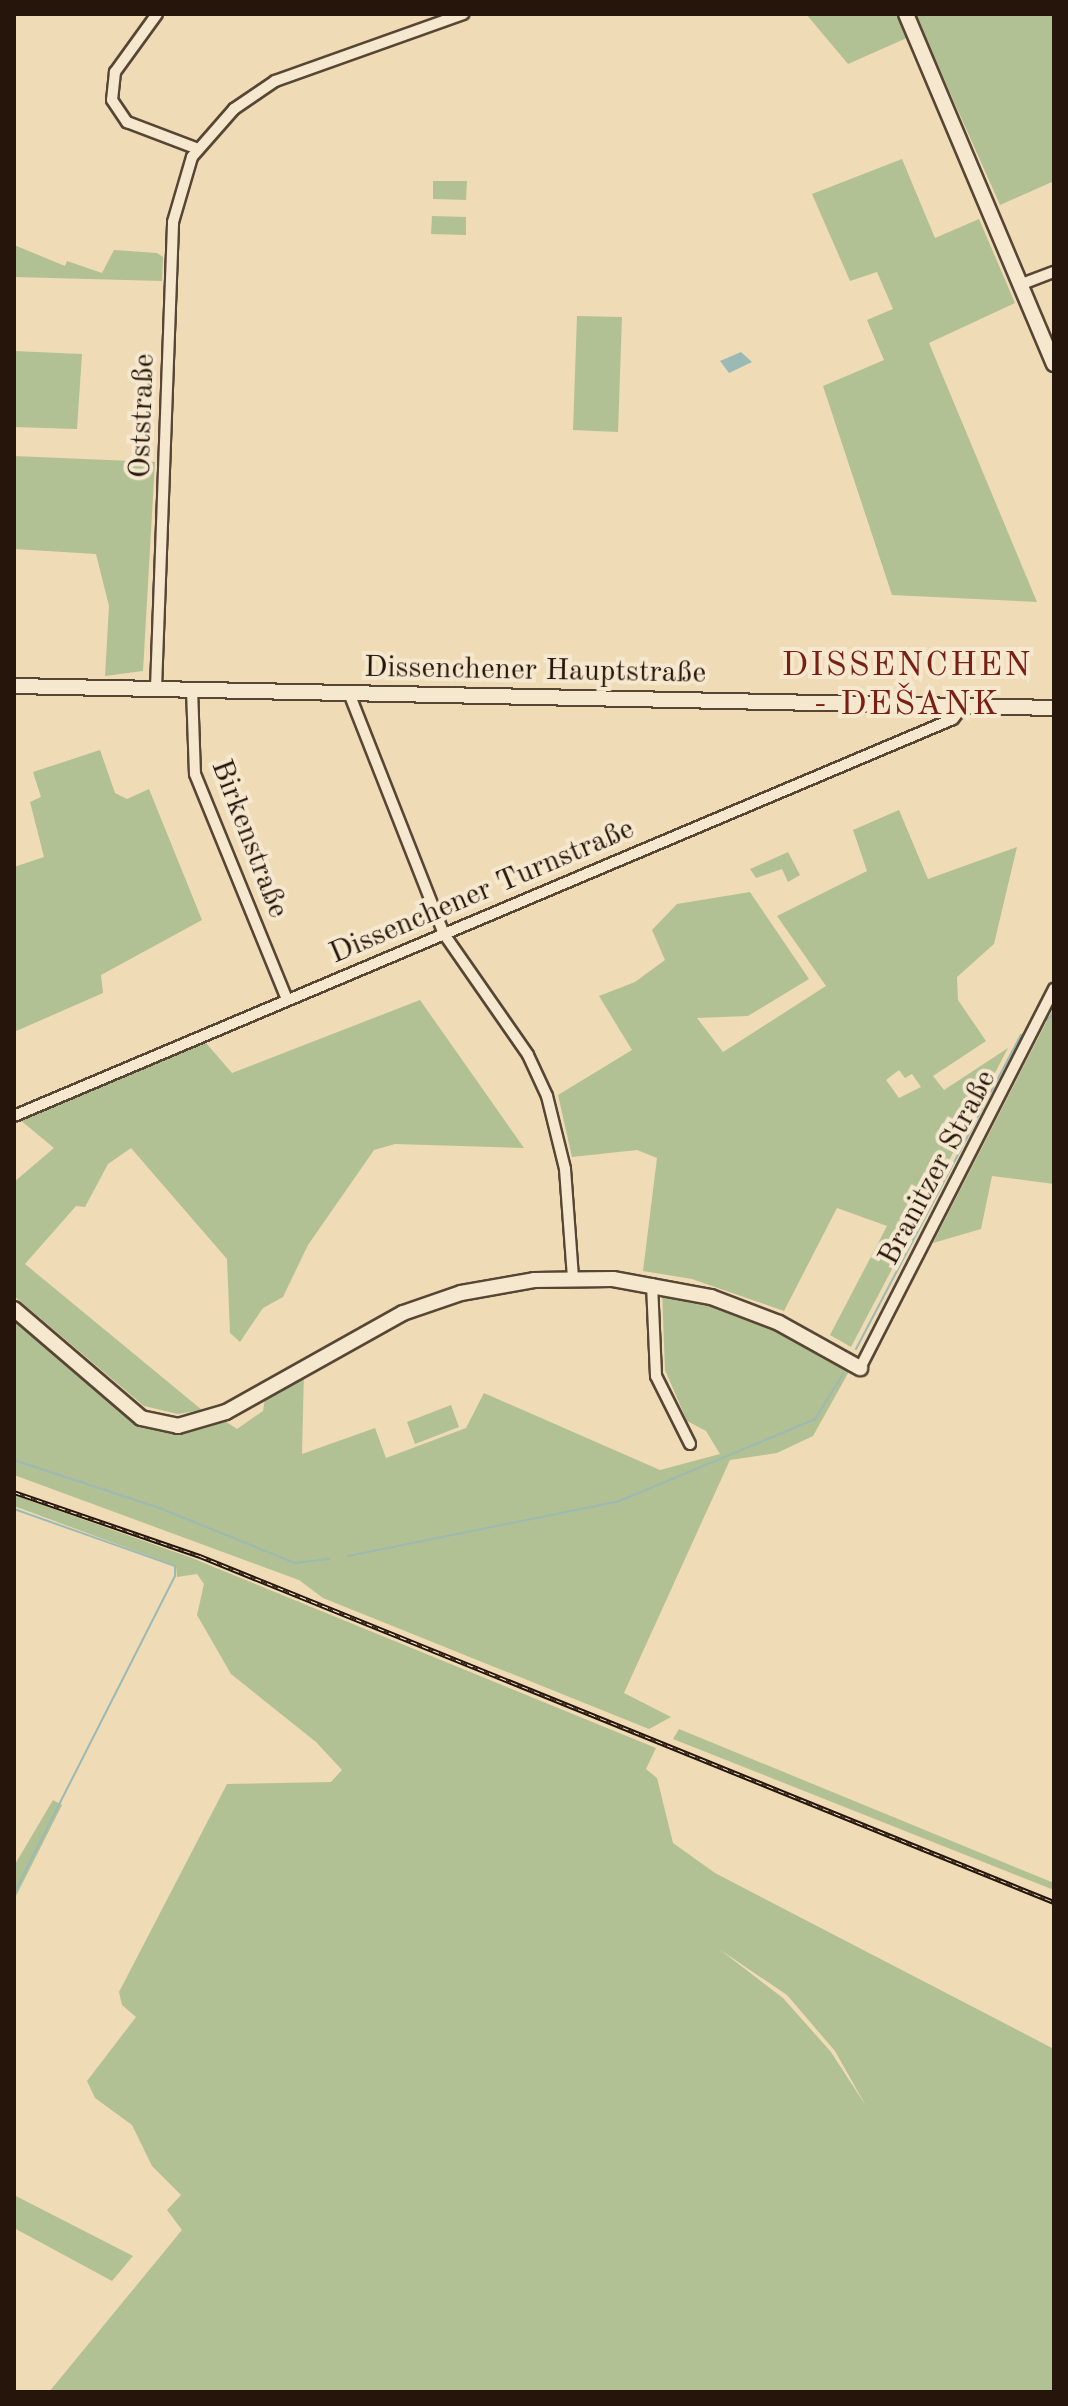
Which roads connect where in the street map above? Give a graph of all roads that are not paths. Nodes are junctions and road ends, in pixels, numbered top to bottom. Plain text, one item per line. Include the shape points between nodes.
1 (157, 14) edge
2 (463, 14) edge
3 (906, 14) edge
4 (198, 149) junction
5 (1054, 272) edge
6 (1022, 284) junction
7 (1054, 364) edge
8 (14, 686) edge
9 (156, 688) junction
10 (192, 689) junction
11 (349, 693) junction
12 (963, 706) junction
13 (1054, 708) edge
14 (444, 934) junction
15 (1054, 989) edge
16 (287, 1000) junction
17 (14, 1116) edge
18 (573, 1278) junction
19 (652, 1284) junction
20 (14, 1309) edge
21 (860, 1368) joint
22 (690, 1444) dead end

1 - 4 street via 115,72 112,100 127,122
2 - 4 street, Oststraße via 275,81 234,109
3 - 6 street
4 - 9 street, Oststraße via 173,222
5 - 6 street
6 - 7 street
8 - 9 street, Dissenchener Hauptstraße
9 - 10 street, Dissenchener Hauptstraße
10 - 11 street, Dissenchener Hauptstraße
10 - 16 street, Birkenstraße via 195,774
11 - 12 street, Dissenchener Hauptstraße
11 - 14 street
12 - 13 street, Dissenchener Hauptstraße
12 - 14 street, Dissenchener Turnstraße via 953,719
14 - 16 street, Dissenchener Turnstraße
14 - 18 street via 528,1055 547,1096 565,1169
15 - 21 street, Branitzer Straße
16 - 17 street, Dissenchener Turnstraße
18 - 19 street
18 - 20 street via 492,1286 422,1305 346,1340 226,1412 178,1426 141,1418
19 - 21 street via 748,1309
19 - 22 street via 656,1376

